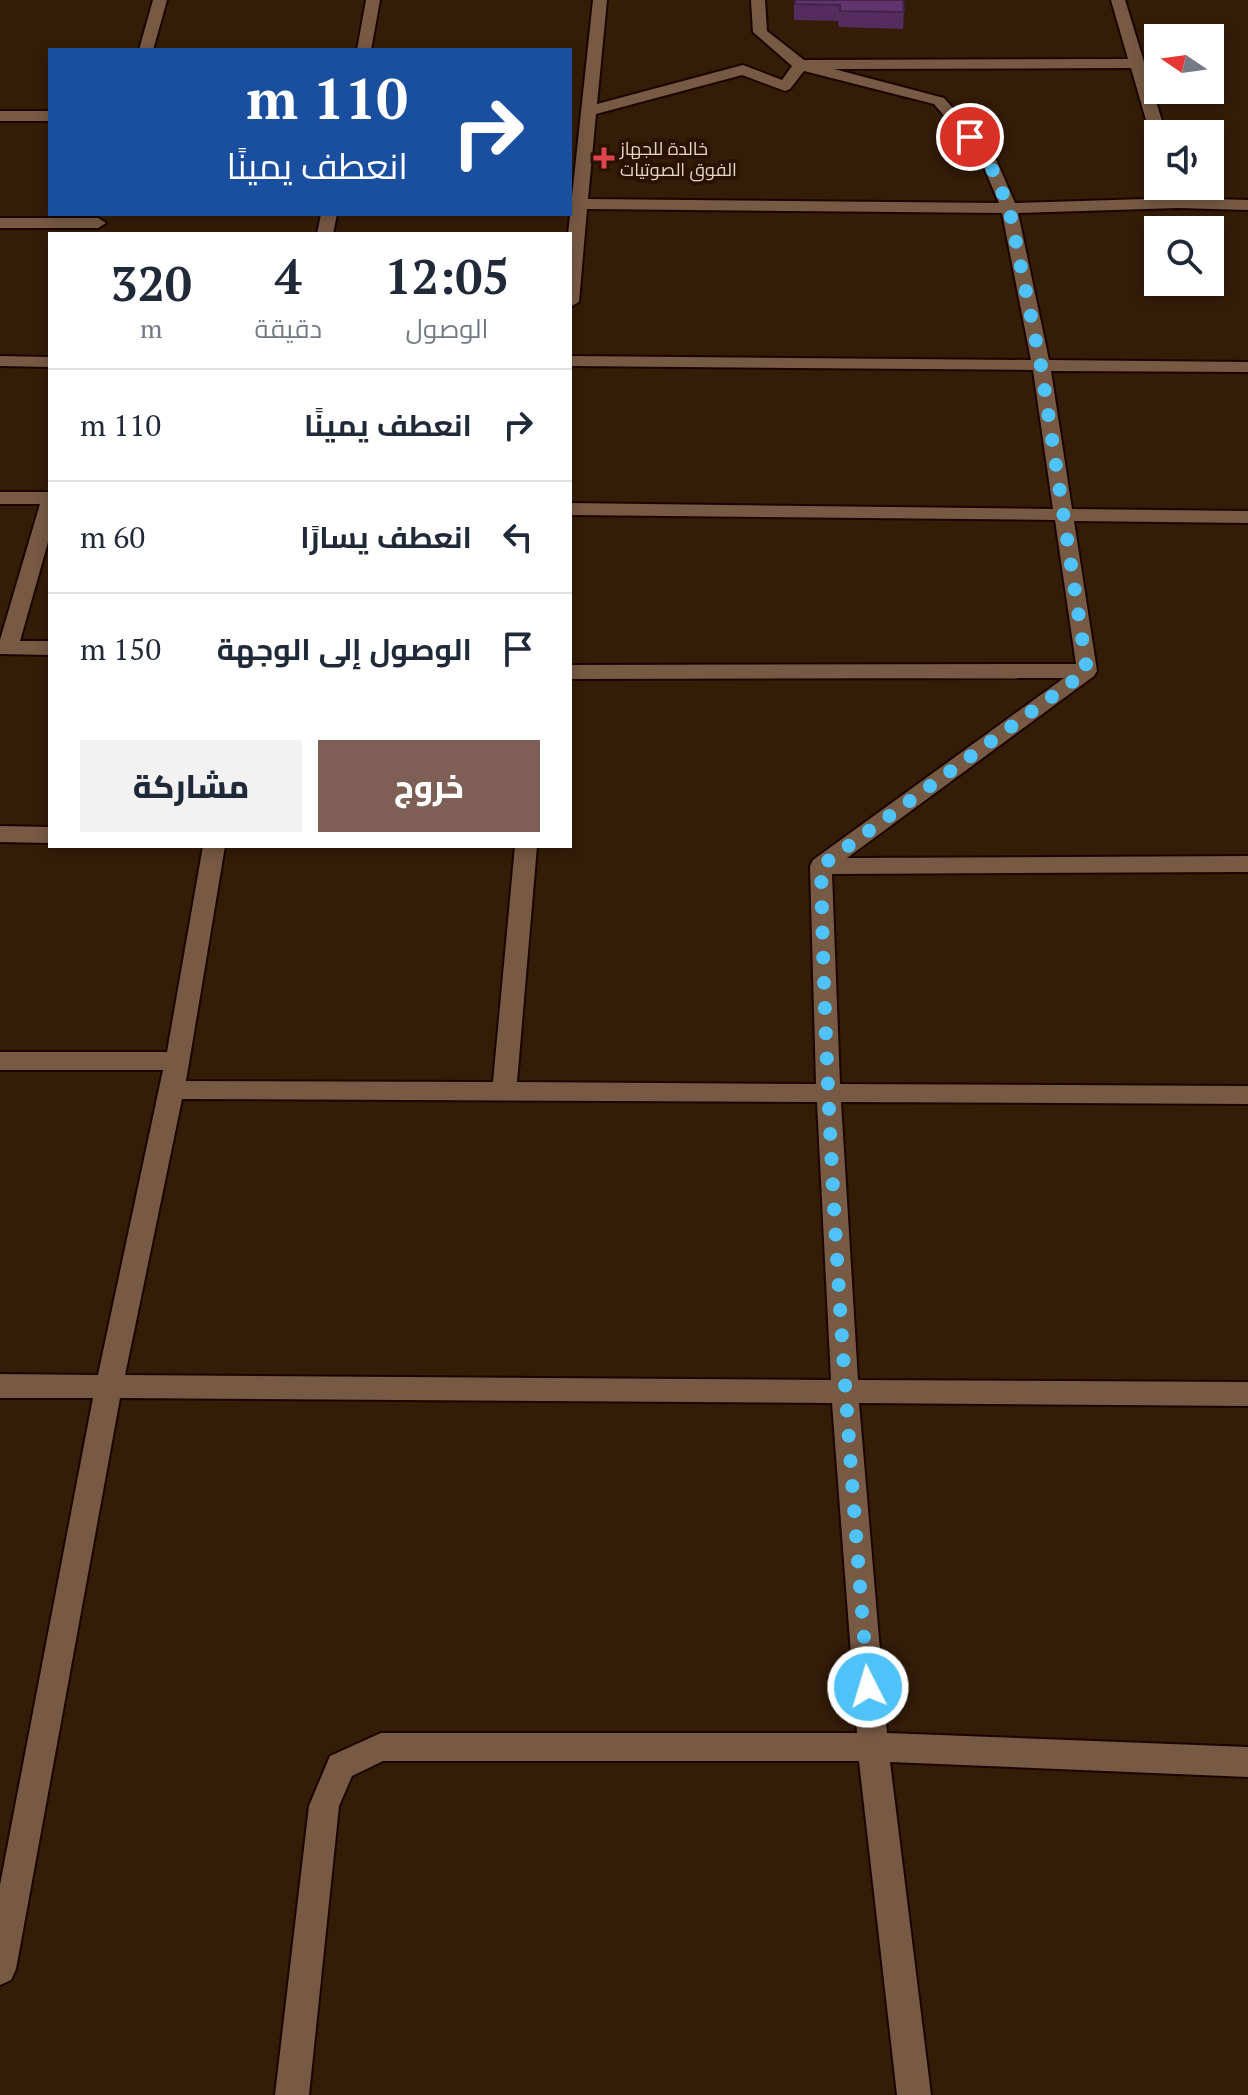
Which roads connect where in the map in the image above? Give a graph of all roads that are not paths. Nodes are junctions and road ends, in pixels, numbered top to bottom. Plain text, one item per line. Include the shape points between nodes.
1 (160, 0) edge
2 (373, 0) edge
3 (600, 0) edge
4 (758, 0) edge
5 (1118, 0) edge
6 (147, 48) edge
7 (364, 48) edge
8 (1137, 63) junction
9 (800, 65) junction
10 (587, 112) junction
11 (0, 116) edge
12 (48, 116) edge
13 (1154, 120) edge
14 (1177, 200) edge
15 (1178, 203) junction
16 (581, 204) junction
17 (1248, 205) edge
18 (1009, 208) junction
19 (0, 223) edge
20 (98, 224) edge
21 (572, 284) edge
22 (0, 361) edge
23 (572, 361) edge
24 (48, 362) edge
25 (1041, 366) junction
26 (1248, 367) edge
27 (0, 498) edge
28 (48, 500) edge
29 (48, 506) edge
30 (572, 509) edge
31 (1063, 517) junction
32 (1248, 517) edge
33 (4, 648) edge
34 (48, 648) edge
35 (1087, 671) junction
36 (572, 672) edge
37 (0, 834) edge
38 (48, 835) edge
39 (214, 848) edge
40 (526, 848) edge
41 (1248, 864) edge
42 (821, 866) junction
43 (0, 1061) edge
44 (177, 1061) junction
45 (172, 1090) junction
46 (504, 1092) junction
47 (826, 1093) junction
48 (1248, 1095) edge
49 (0, 1386) edge
50 (109, 1387) junction
51 (844, 1390) junction
52 (1248, 1394) edge
53 (873, 1747) junction
54 (1248, 1762) edge
55 (0, 1969) edge
56 (292, 2095) edge
57 (914, 2095) edge

1 - 6 street
2 - 7 street
3 - 10 street
4 - 9 street via 760,32
5 - 8 street
8 - 9 street
8 - 13 street
9 - 10 street via 785,86 743,70
9 - 18 street via 939,101 986,155
10 - 16 street
11 - 12 street
14 - 15 street
15 - 17 street
15 - 18 street
16 - 18 street
16 - 21 street
18 - 25 street
19 - 20 street
22 - 24 street
23 - 25 street
25 - 26 street
25 - 31 street
27 - 28 street
29 - 33 street
30 - 31 street
31 - 32 street
31 - 35 street
33 - 34 street
35 - 36 street
35 - 42 street
37 - 38 street
39 - 44 street
40 - 46 street
41 - 42 street
42 - 47 street
43 - 44 street
44 - 45 street
45 - 46 street
45 - 50 street
46 - 47 street
47 - 48 street
47 - 51 street
49 - 50 street
50 - 51 street
50 - 55 street
51 - 52 street
51 - 53 street
53 - 54 street
53 - 56 street via 381,1747 341,1766 324,1806
53 - 57 street

